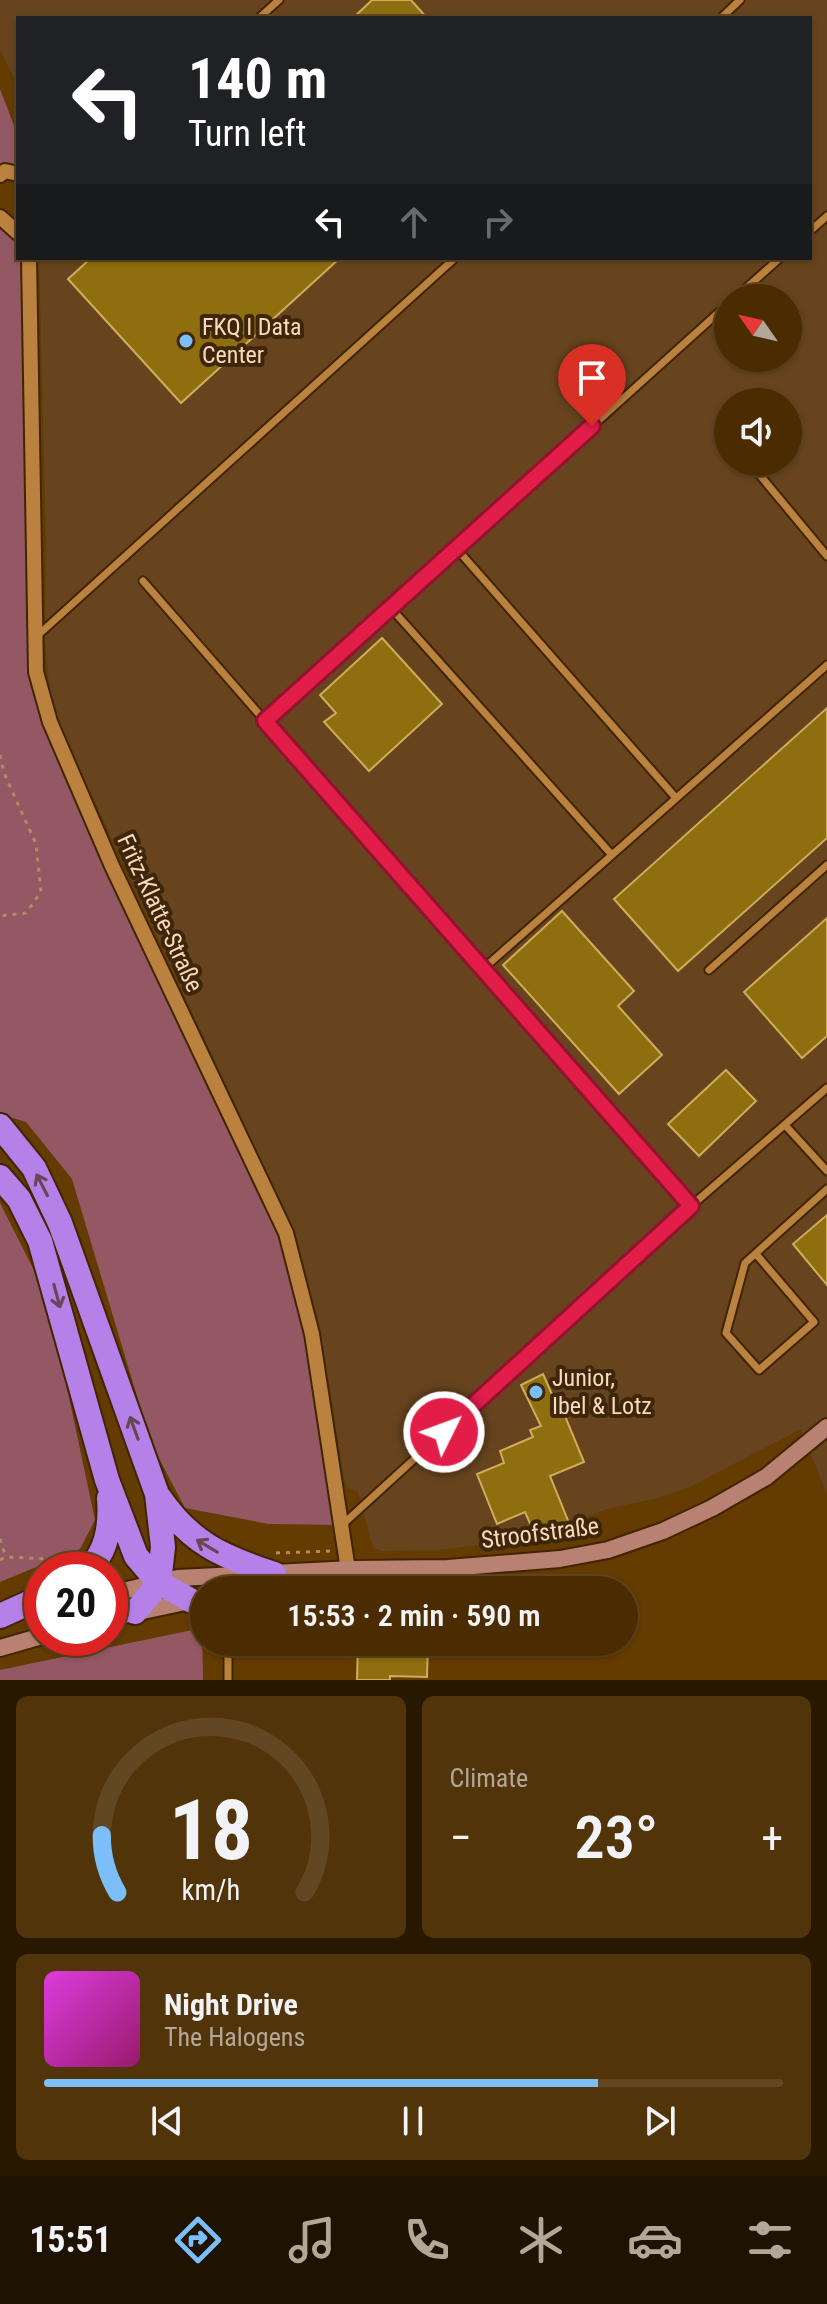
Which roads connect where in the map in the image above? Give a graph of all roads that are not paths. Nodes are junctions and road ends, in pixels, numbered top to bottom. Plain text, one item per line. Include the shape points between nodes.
1 (279, 0) edge
2 (726, 0) edge
3 (740, 0) edge
4 (732, 7) junction
5 (261, 16) edge
6 (723, 16) edge
7 (827, 216) edge
8 (0, 217) edge
9 (812, 229) edge
10 (16, 231) edge
11 (29, 260) edge
12 (453, 260) edge
13 (778, 260) edge
14 (751, 284) edge
15 (714, 317) edge
16 (761, 476) edge
17 (456, 548) junction
18 (827, 556) edge
19 (143, 581) dead end
20 (390, 607) junction
21 (37, 636) junction
22 (827, 665) edge
23 (265, 721) junction
24 (676, 798) junction
25 (612, 855) junction
26 (827, 865) edge
27 (484, 968) junction
28 (709, 970) dead end
29 (827, 1088) edge
30 (785, 1125) junction
31 (0, 1126) edge
32 (827, 1171) edge
33 (0, 1177) edge
34 (827, 1189) edge
35 (691, 1206) junction
36 (756, 1254) junction
37 (827, 1427) edge
38 (107, 1480) junction
39 (157, 1494) junction
40 (342, 1525) junction
41 (101, 1552) edge
42 (269, 1564) junction
43 (348, 1570) junction
44 (253, 1576) edge
45 (158, 1582) junction
46 (128, 1590) edge
47 (190, 1596) edge
48 (190, 1601) edge
49 (24, 1606) edge
50 (135, 1612) junction
51 (24, 1613) edge
52 (128, 1614) edge
53 (0, 1618) edge
54 (24, 1641) edge
55 (0, 1648) edge
56 (228, 1656) edge
57 (228, 1680) edge

1 - 5 lane
2 - 4 lane
3 - 4 lane
4 - 6 lane
7 - 9 lane
8 - 10 street
11 - 21 street, Fritz-Klatte-Straße
12 - 21 lane
13 - 14 lane
15 - 17 lane
16 - 18 lane
17 - 20 lane
17 - 24 lane
19 - 23 lane
20 - 23 lane
20 - 25 lane
21 - 40 street, Fritz-Klatte-Straße via 36,672 50,722 112,866 286,1233 312,1334
22 - 24 lane
23 - 27 lane
24 - 25 lane
25 - 27 lane
26 - 28 lane
27 - 35 lane
29 - 30 lane
30 - 32 lane
30 - 35 lane
39 -> 31 highway via 60,1223 34,1168
33 -> 38 highway via 19,1199 40,1241
34 - 36 lane
35 - 40 lane
36 - 36 lane via 745,1263 726,1333 759,1370 814,1322
37 - 43 street, Stroofstraße via 766,1477 712,1508 608,1550 448,1568
38 - 41 highway via 110,1508
38 - 45 highway via 136,1556
42 -> 39 highway via 224,1556 197,1540
39 - 45 highway via 163,1547
40 - 43 street, Fritz-Klatte-Straße
42 - 43 street, Stroofstraße
42 - 44 street, Stroofstraße
42 - 45 street, Stroofstraße
45 - 46 street, Stroofstraße
45 - 47 highway
45 - 50 highway
48 - 50 street
49 - 53 highway
50 - 52 street
51 - 53 street
54 - 55 street
56 - 57 lane

